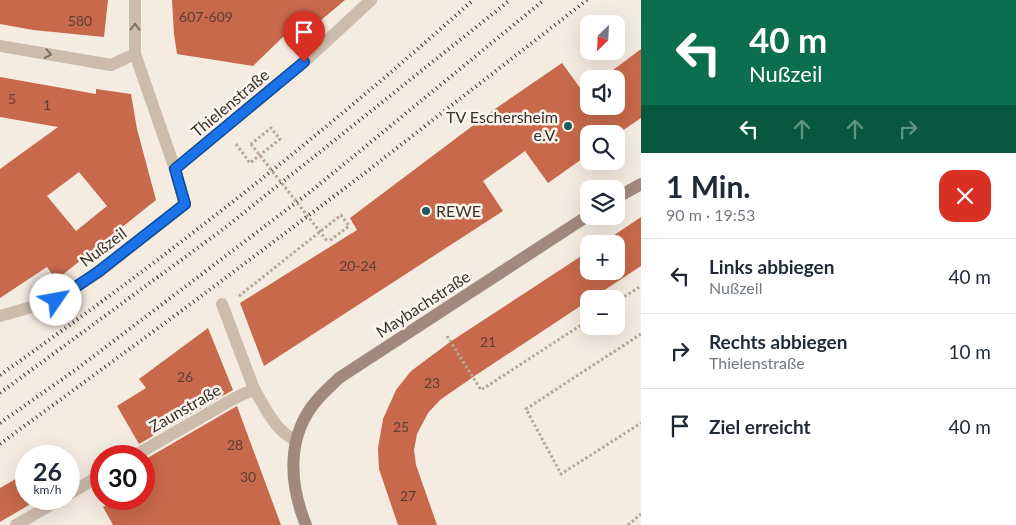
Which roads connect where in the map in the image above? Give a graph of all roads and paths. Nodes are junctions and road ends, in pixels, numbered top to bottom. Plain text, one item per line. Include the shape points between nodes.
1 (135, 0) edge
2 (371, 0) edge
3 (0, 46) edge
4 (135, 54) junction
5 (250, 162) dead end
6 (175, 169) junction
7 (641, 184) edge
8 (625, 193) edge
9 (580, 221) edge
10 (641, 286) edge
11 (625, 296) edge
12 (236, 300) dead end
13 (222, 304) dead end
14 (0, 316) edge
15 (580, 326) edge
16 (641, 334) edge
17 (447, 336) dead end
18 (254, 389) junction
19 (641, 423) edge
20 (296, 440) junction
21 (153, 445) edge
22 (42, 510) edge
23 (641, 514) edge
24 (16, 525) edge
25 (306, 525) edge
26 (628, 525) edge

4 -> 1 street
2 - 6 street, Thielenstraße via 304,62
3 -> 4 street via 111,65
4 - 6 street
5 - 12 path, bridge via 280,138 271,128 251,144 328,242 349,226 341,215
6 - 14 street, Nußzeil via 185,204 98,272 56,300
7 - 8 street
9 - 20 street, Maybachstraße via 339,378 316,401 300,425
10 - 11 path
13 - 18 street
15 - 17 path via 481,390
16 - 19 path via 526,408 561,474
18 - 20 street via 282,431
18 - 21 street, Zaunstraße
20 - 25 street, Maybachstraße via 293,481
22 - 24 street
23 - 26 path

